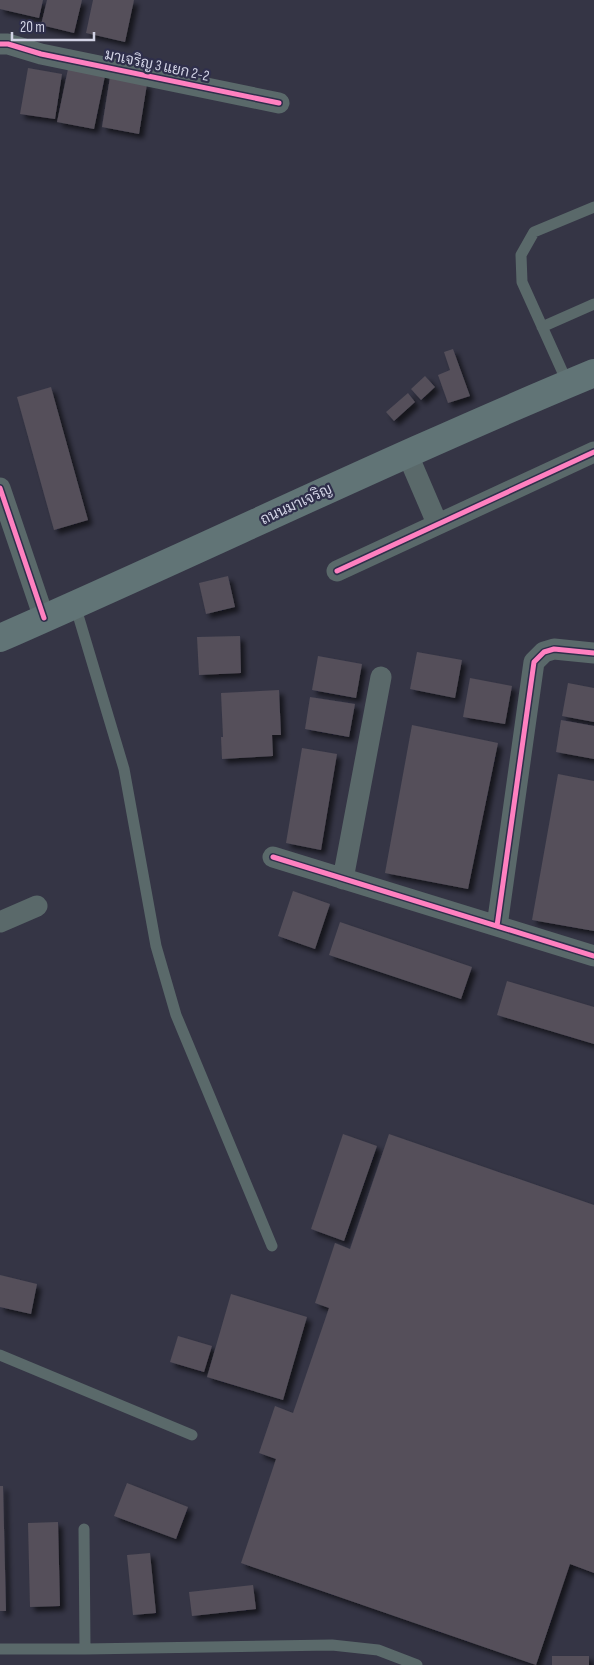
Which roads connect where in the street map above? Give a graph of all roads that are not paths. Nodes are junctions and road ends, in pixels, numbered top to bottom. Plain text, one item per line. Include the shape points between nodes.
1 (0, 44) edge
2 (279, 104) dead end
3 (594, 207) edge
4 (594, 304) edge
5 (542, 327) junction
6 (594, 373) edge
7 (568, 384) junction
8 (594, 452) edge
9 (407, 453) junction
10 (0, 488) edge
11 (437, 523) junction
12 (337, 571) dead end
13 (75, 605) junction
14 (44, 618) junction
15 (0, 638) edge
16 (594, 653) edge
17 (381, 677) dead end
18 (273, 858) dead end
19 (343, 879) junction
20 (37, 906) dead end
21 (0, 922) edge
22 (497, 926) junction
23 (594, 956) edge
24 (272, 1246) dead end
25 (0, 1356) edge
26 (192, 1435) dead end
27 (84, 1529) dead end
28 (0, 1649) edge
29 (85, 1649) junction
30 (417, 1665) edge

1 - 2 street, มาเจริญ 3 แยก 2-2
3 - 5 lane via 534,232 521,255 522,282
4 - 5 lane
5 - 7 lane
6 - 7 main road, ถนนมาเจริญ
7 - 9 main road, ถนนมาเจริญ
8 - 11 street
9 - 11 street
9 - 13 main road, ถนนมาเจริญ
10 - 14 street
11 - 12 street
13 - 14 main road, ถนนมาเจริญ
13 - 24 lane via 124,769 156,946 176,1015
14 - 15 main road, ถนนมาเจริญ
16 - 22 street via 554,649 544,652 534,662
17 - 19 street
18 - 19 street
19 - 22 street
20 - 21 street
22 - 23 street
25 - 26 lane
27 - 29 lane
28 - 29 lane
29 - 30 lane via 332,1644 378,1650

